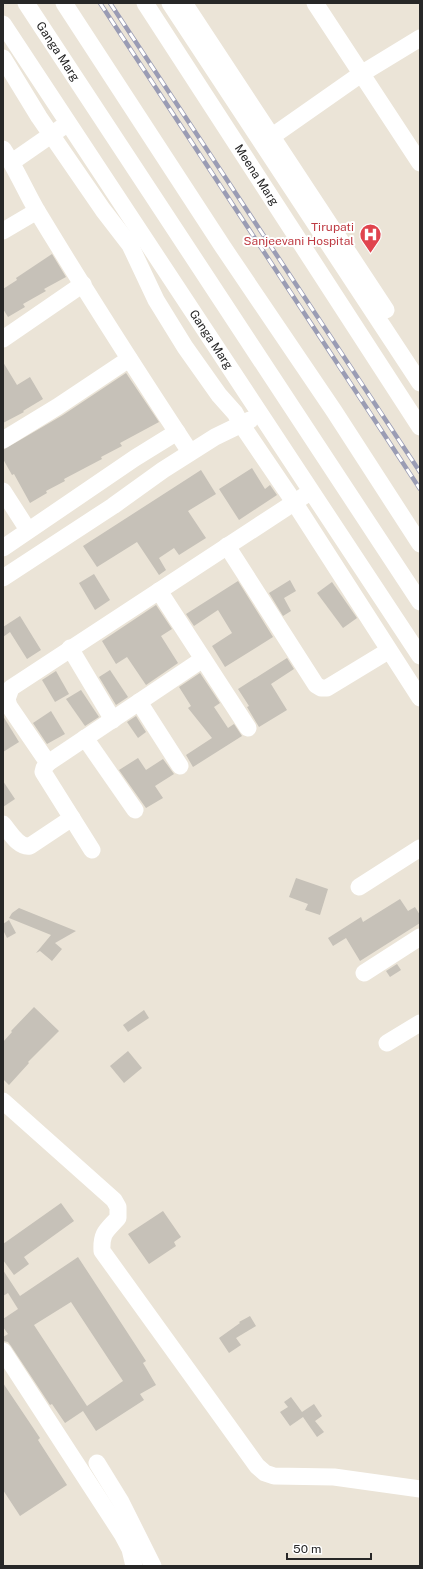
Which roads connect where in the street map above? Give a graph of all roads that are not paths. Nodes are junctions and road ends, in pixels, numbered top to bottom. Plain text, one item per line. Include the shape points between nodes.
1 (26, 3) edge
2 (64, 3) edge
3 (145, 3) edge
4 (170, 3) edge
5 (184, 3) edge
6 (322, 5) edge
7 (3, 24) edge
8 (420, 38) edge
9 (3, 58) edge
10 (361, 74) junction
11 (68, 123) junction
12 (51, 134) junction
13 (267, 139) junction
14 (244, 155) junction
15 (7, 156) edge
16 (420, 163) edge
17 (37, 211) junction
18 (3, 231) edge
19 (83, 284) junction
20 (3, 339) edge
21 (129, 359) junction
22 (420, 362) edge
23 (420, 383) edge
24 (261, 415) junction
25 (419, 422) edge
26 (241, 424) junction
27 (177, 432) junction
28 (3, 440) edge
29 (190, 452) junction
30 (3, 491) edge
31 (312, 491) junction
32 (294, 502) junction
33 (28, 530) junction
34 (420, 544) edge
35 (227, 546) junction
36 (3, 548) edge
37 (3, 578) edge
38 (159, 591) junction
39 (420, 602) edge
40 (70, 648) junction
41 (388, 650) junction
42 (420, 656) edge
43 (203, 659) junction
44 (420, 698) edge
45 (139, 702) junction
46 (113, 720) junction
47 (248, 728) dead end
48 (86, 738) junction
49 (48, 763) junction
50 (180, 766) dead end
51 (135, 810) dead end
52 (72, 818) junction
53 (3, 824) edge
54 (420, 848) edge
55 (92, 850) dead end
56 (359, 887) dead end
57 (420, 937) edge
58 (364, 973) dead end
59 (420, 1023) edge
60 (387, 1043) dead end
61 (3, 1101) edge
62 (3, 1352) edge
63 (97, 1463) dead end
64 (420, 1488) edge
65 (134, 1566) edge
66 (153, 1566) edge

1 - 39 street, Ganga Marg
2 - 34 street
3 - 14 street, Meena Marg
4 - 13 street, Meena Marg
5 - 13 street
6 - 10 street
7 - 11 street, Ganga Marg
8 - 10 street
9 - 12 street
10 - 13 street
10 - 16 street
11 - 12 street
11 - 24 street, Ganga Marg
12 - 15 street
12 - 26 street via 130,246 156,300 185,347
13 - 14 street
13 - 22 street
13 - 23 street, Meena Marg
14 - 25 street, Meena Marg
15 - 17 street
17 - 18 street
17 - 19 street
19 - 20 street
19 - 21 street
21 - 27 street
21 - 28 street
24 - 26 street
24 - 31 street, Ganga Marg
26 - 29 street
26 - 32 street
27 - 29 street
27 - 33 street
29 - 37 street via 114,506
30 - 33 street
31 - 32 street
31 - 42 street, Ganga Marg
32 - 35 street
32 - 41 street
33 - 36 street
35 - 38 street
35 - 41 street via 316,685 327,688
38 - 40 street
38 - 43 street
40 - 46 street
40 - 49 street via 10,688 8,693 9,706
41 - 44 street
43 - 45 street
43 - 47 street
45 - 46 street
45 - 50 street
46 - 48 street
48 - 49 street
48 - 51 street
49 - 52 street via 43,772
52 - 53 street via 25,847
52 - 55 street
54 - 56 street
57 - 58 street
59 - 60 street
61 - 64 street via 114,1200 118,1208 118,1218 101,1240 102,1251 257,1466 274,1476 334,1478
62 - 65 street via 122,1534 130,1549
63 - 66 street via 121,1502

